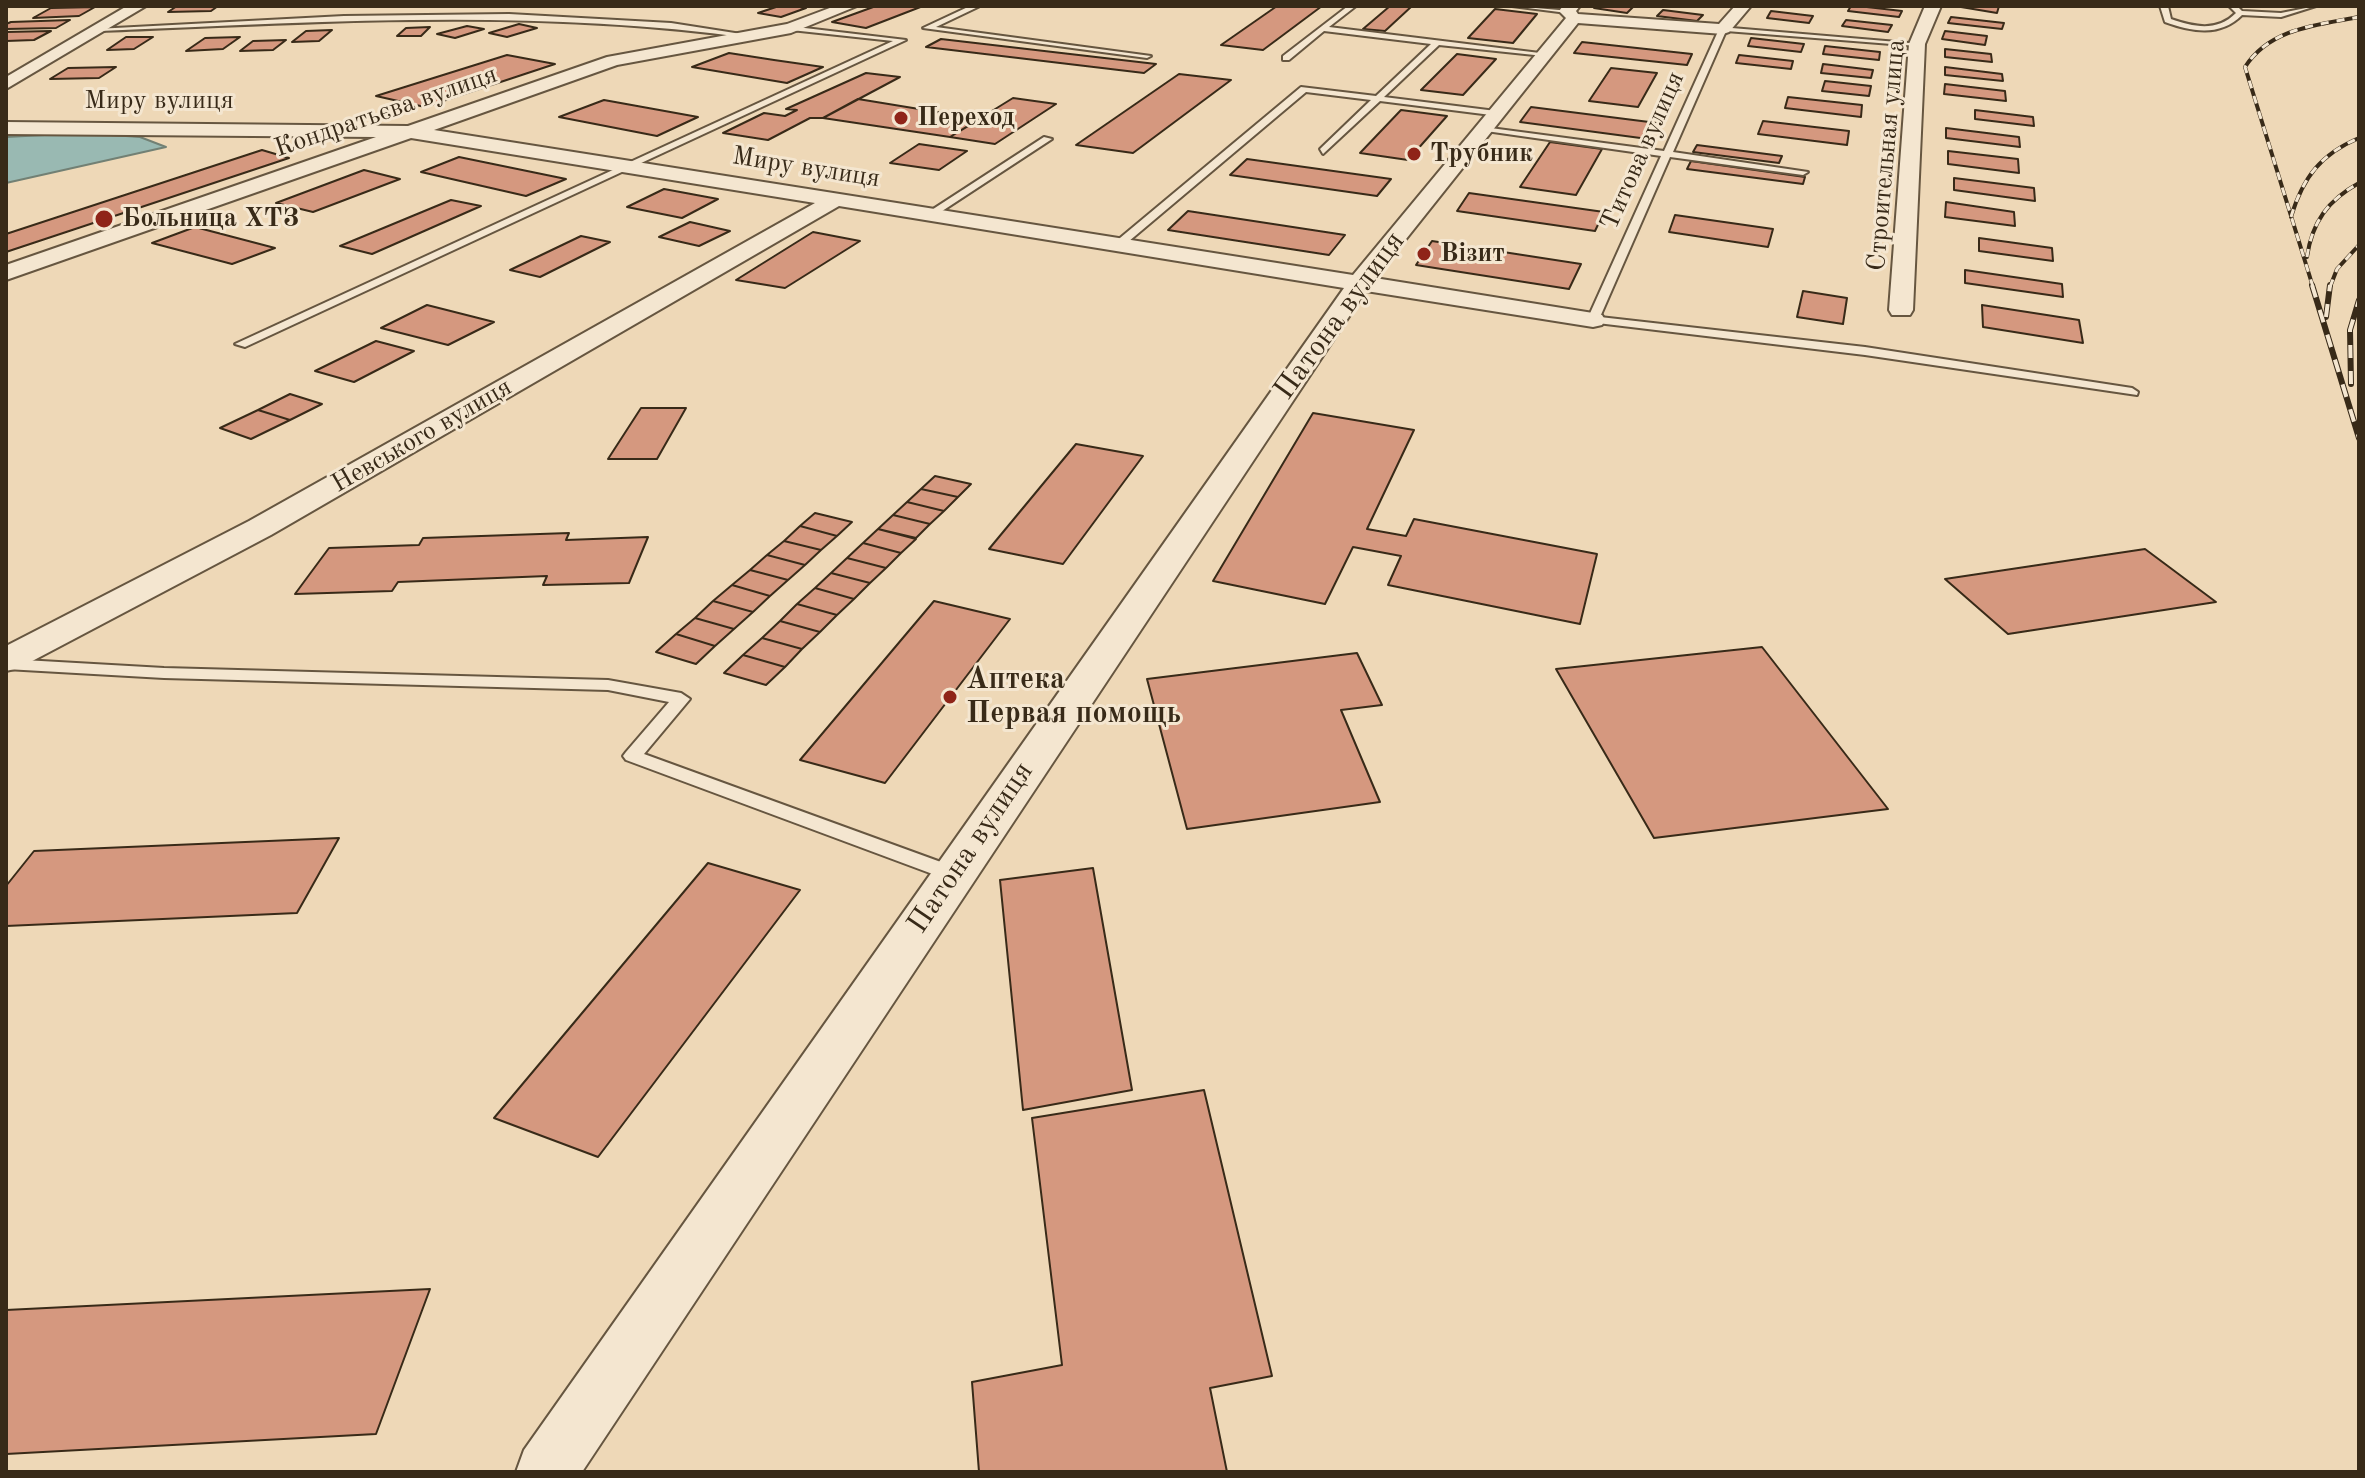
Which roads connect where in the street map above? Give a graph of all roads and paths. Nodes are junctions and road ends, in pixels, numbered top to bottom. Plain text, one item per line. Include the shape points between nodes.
1 (138, 6) edge
2 (849, 6) edge
3 (976, 6) edge
4 (1352, 6) edge
5 (1516, 6) edge
6 (1743, 6) edge
7 (1933, 6) edge
8 (2164, 6) edge
9 (2233, 6) edge
10 (2312, 6) edge
11 (1571, 12) edge
12 (2240, 13) junction
13 (791, 28) junction
14 (927, 28) junction
15 (100, 29) junction
16 (1323, 29) junction
17 (1723, 29) junction
18 (750, 36) junction
19 (902, 40) junction
20 (1437, 42) junction
21 (1917, 44) junction
22 (1544, 54) junction
23 (1147, 56) dead end
24 (1286, 58) dead end
25 (6, 84) edge
26 (1377, 99) junction
27 (1490, 122) junction
28 (6, 128) edge
29 (410, 132) junction
30 (1047, 139) dead end
31 (1323, 151) dead end
32 (1668, 155) junction
33 (624, 168) junction
34 (1803, 172) dead end
35 (833, 201) junction
36 (929, 215) junction
37 (1118, 245) junction
38 (6, 273) edge
39 (1359, 283) junction
40 (1901, 310) dead end
41 (1593, 320) junction
42 (241, 344) dead end
43 (2132, 392) dead end
44 (6, 662) edge
45 (953, 874) junction
46 (546, 1472) edge

1 - 15 street
2 - 13 street, Кондратьєва вулиця
3 - 14 lane
4 - 16 lane
5 - 11 lane
6 - 17 street, Титова вулиця
7 - 21 street, Строительная улица
8 - 12 lane via 2168,20 2205,29 2219,28
9 - 12 lane
10 - 12 lane via 2281,15
11 - 17 street
11 - 22 street, Патона вулиця
13 - 18 street, Кондратьєва вулиця
13 - 19 lane
14 - 19 lane
14 - 23 lane
15 - 18 lane via 528,15 689,25
15 - 25 street
16 - 20 lane
16 - 24 lane
17 - 21 lane
17 - 32 lane, Титова вулиця
18 - 29 street, Кондратьєва вулиця via 613,61
19 - 33 lane
20 - 22 lane
20 - 26 lane
21 - 40 street, Строительная улица
22 - 27 street, Патона вулиця
26 - 27 lane
26 - 31 lane
26 - 37 lane via 1304,89
27 - 32 lane
27 - 39 street, Патона вулиця
28 - 29 street, Миру вулиця
29 - 33 street, Миру вулиця
29 - 38 street, Кондратьєва вулиця
30 - 36 lane
32 - 34 lane
32 - 41 lane, Титова вулиця
33 - 35 street, Миру вулиця
33 - 42 lane
35 - 36 street, Миру вулиця
35 - 44 street, Невського вулиця via 260,528
36 - 37 street, Миру вулиця
37 - 39 street, Миру вулиця
39 - 41 street, Миру вулиця
39 - 45 street, Патона вулиця
41 - 43 lane via 1865,351
44 - 45 lane via 164,673 608,685 681,699 632,756
45 - 46 street, Патона вулиця

